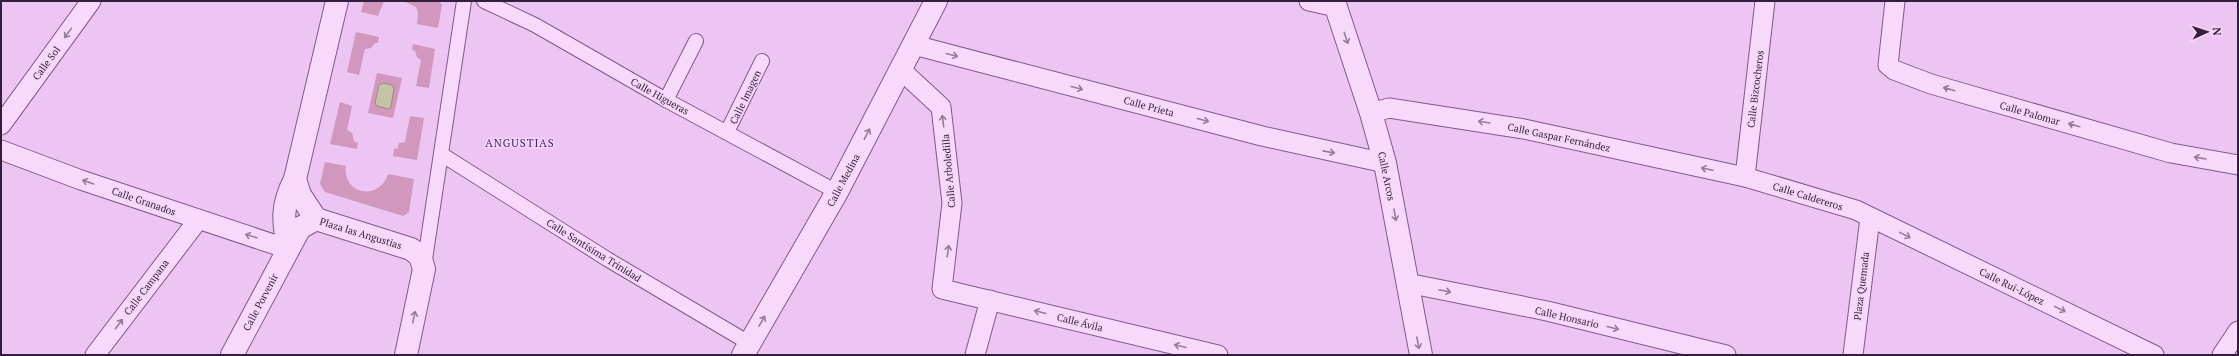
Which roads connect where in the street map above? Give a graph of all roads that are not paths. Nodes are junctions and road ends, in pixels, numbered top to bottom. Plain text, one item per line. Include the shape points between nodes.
1 (91, 1) edge
2 (336, 1) edge
3 (464, 1) edge
4 (484, 1) edge
5 (936, 1) edge
6 (1309, 1) edge
7 (1765, 1) edge
8 (1896, 1) edge
9 (1335, 4) edge
10 (696, 41) dead end
11 (914, 44) junction
12 (762, 61) dead end
13 (901, 70) junction
14 (666, 100) junction
15 (1371, 113) junction
16 (1, 125) edge
17 (727, 132) junction
18 (1, 150) edge
19 (441, 154) junction
20 (1385, 163) junction
21 (2238, 165) edge
22 (1745, 177) junction
23 (295, 179) junction
24 (837, 192) junction
25 (1870, 218) junction
26 (316, 219) junction
27 (198, 220) junction
28 (288, 249) junction
29 (424, 269) junction
30 (1407, 283) junction
31 (942, 289) joint
32 (990, 300) junction
33 (2238, 331) edge
34 (746, 349) edge
35 (95, 355) edge
36 (232, 355) edge
37 (406, 355) edge
38 (975, 355) edge
39 (1218, 355) edge
40 (1421, 355) edge
41 (1726, 355) edge
42 (1853, 355) edge
43 (2154, 355) edge
44 (2222, 355) edge

1 -> 16 street, Calle Sol
2 - 23 street
3 - 19 street
4 - 14 street, Calle Higueras via 535,25
5 - 11 street, Calle Medina
6 - 9 street
7 - 22 street, Calle Bizcocheros
21 -> 8 street, Calle Palomar via 2171,153 1931,84 1894,70 1888,65
9 -> 15 street, Calle Arcos
10 - 14 street
11 - 13 street, Calle Medina
11 -> 20 street, Calle Prieta via 1262,136
12 - 17 street, Calle Imagen
24 -> 13 street, Calle Medina
31 -> 13 street, Calle Arboledilla via 952,203 941,107
14 - 17 street, Calle Higueras
15 - 20 street, Calle Arcos
22 -> 15 street, Calle Gaspar Fernández via 1524,128 1389,108
17 - 24 street, Calle Higueras
27 -> 18 street, Calle Granados
19 - 29 street
19 - 34 street, Calle Santísima Trinidad
20 -> 30 street, Calle Arcos
22 - 25 street, Calle Caldereros via 1856,210
23 - 26 street, Plaza las Angustias via 300,195
23 - 28 street via 288,192 283,220
34 -> 24 street, Calle Medina
25 - 42 street, Plaza Quemada
25 -> 43 street, Calle Rui-López
26 - 28 street, Calle Porvenir via 300,228
26 - 29 street, Plaza las Angustias via 411,249 420,256
28 -> 27 street, Calle Granados
35 -> 27 street, Calle Campana
28 - 36 street, Calle Porvenir
37 -> 29 street
30 -> 40 street, Calle Arcos
30 -> 41 street, Calle Honsario via 1546,312
31 - 32 street, Calle Ávila
32 - 38 street
39 -> 32 street, Calle Ávila
33 - 44 street

